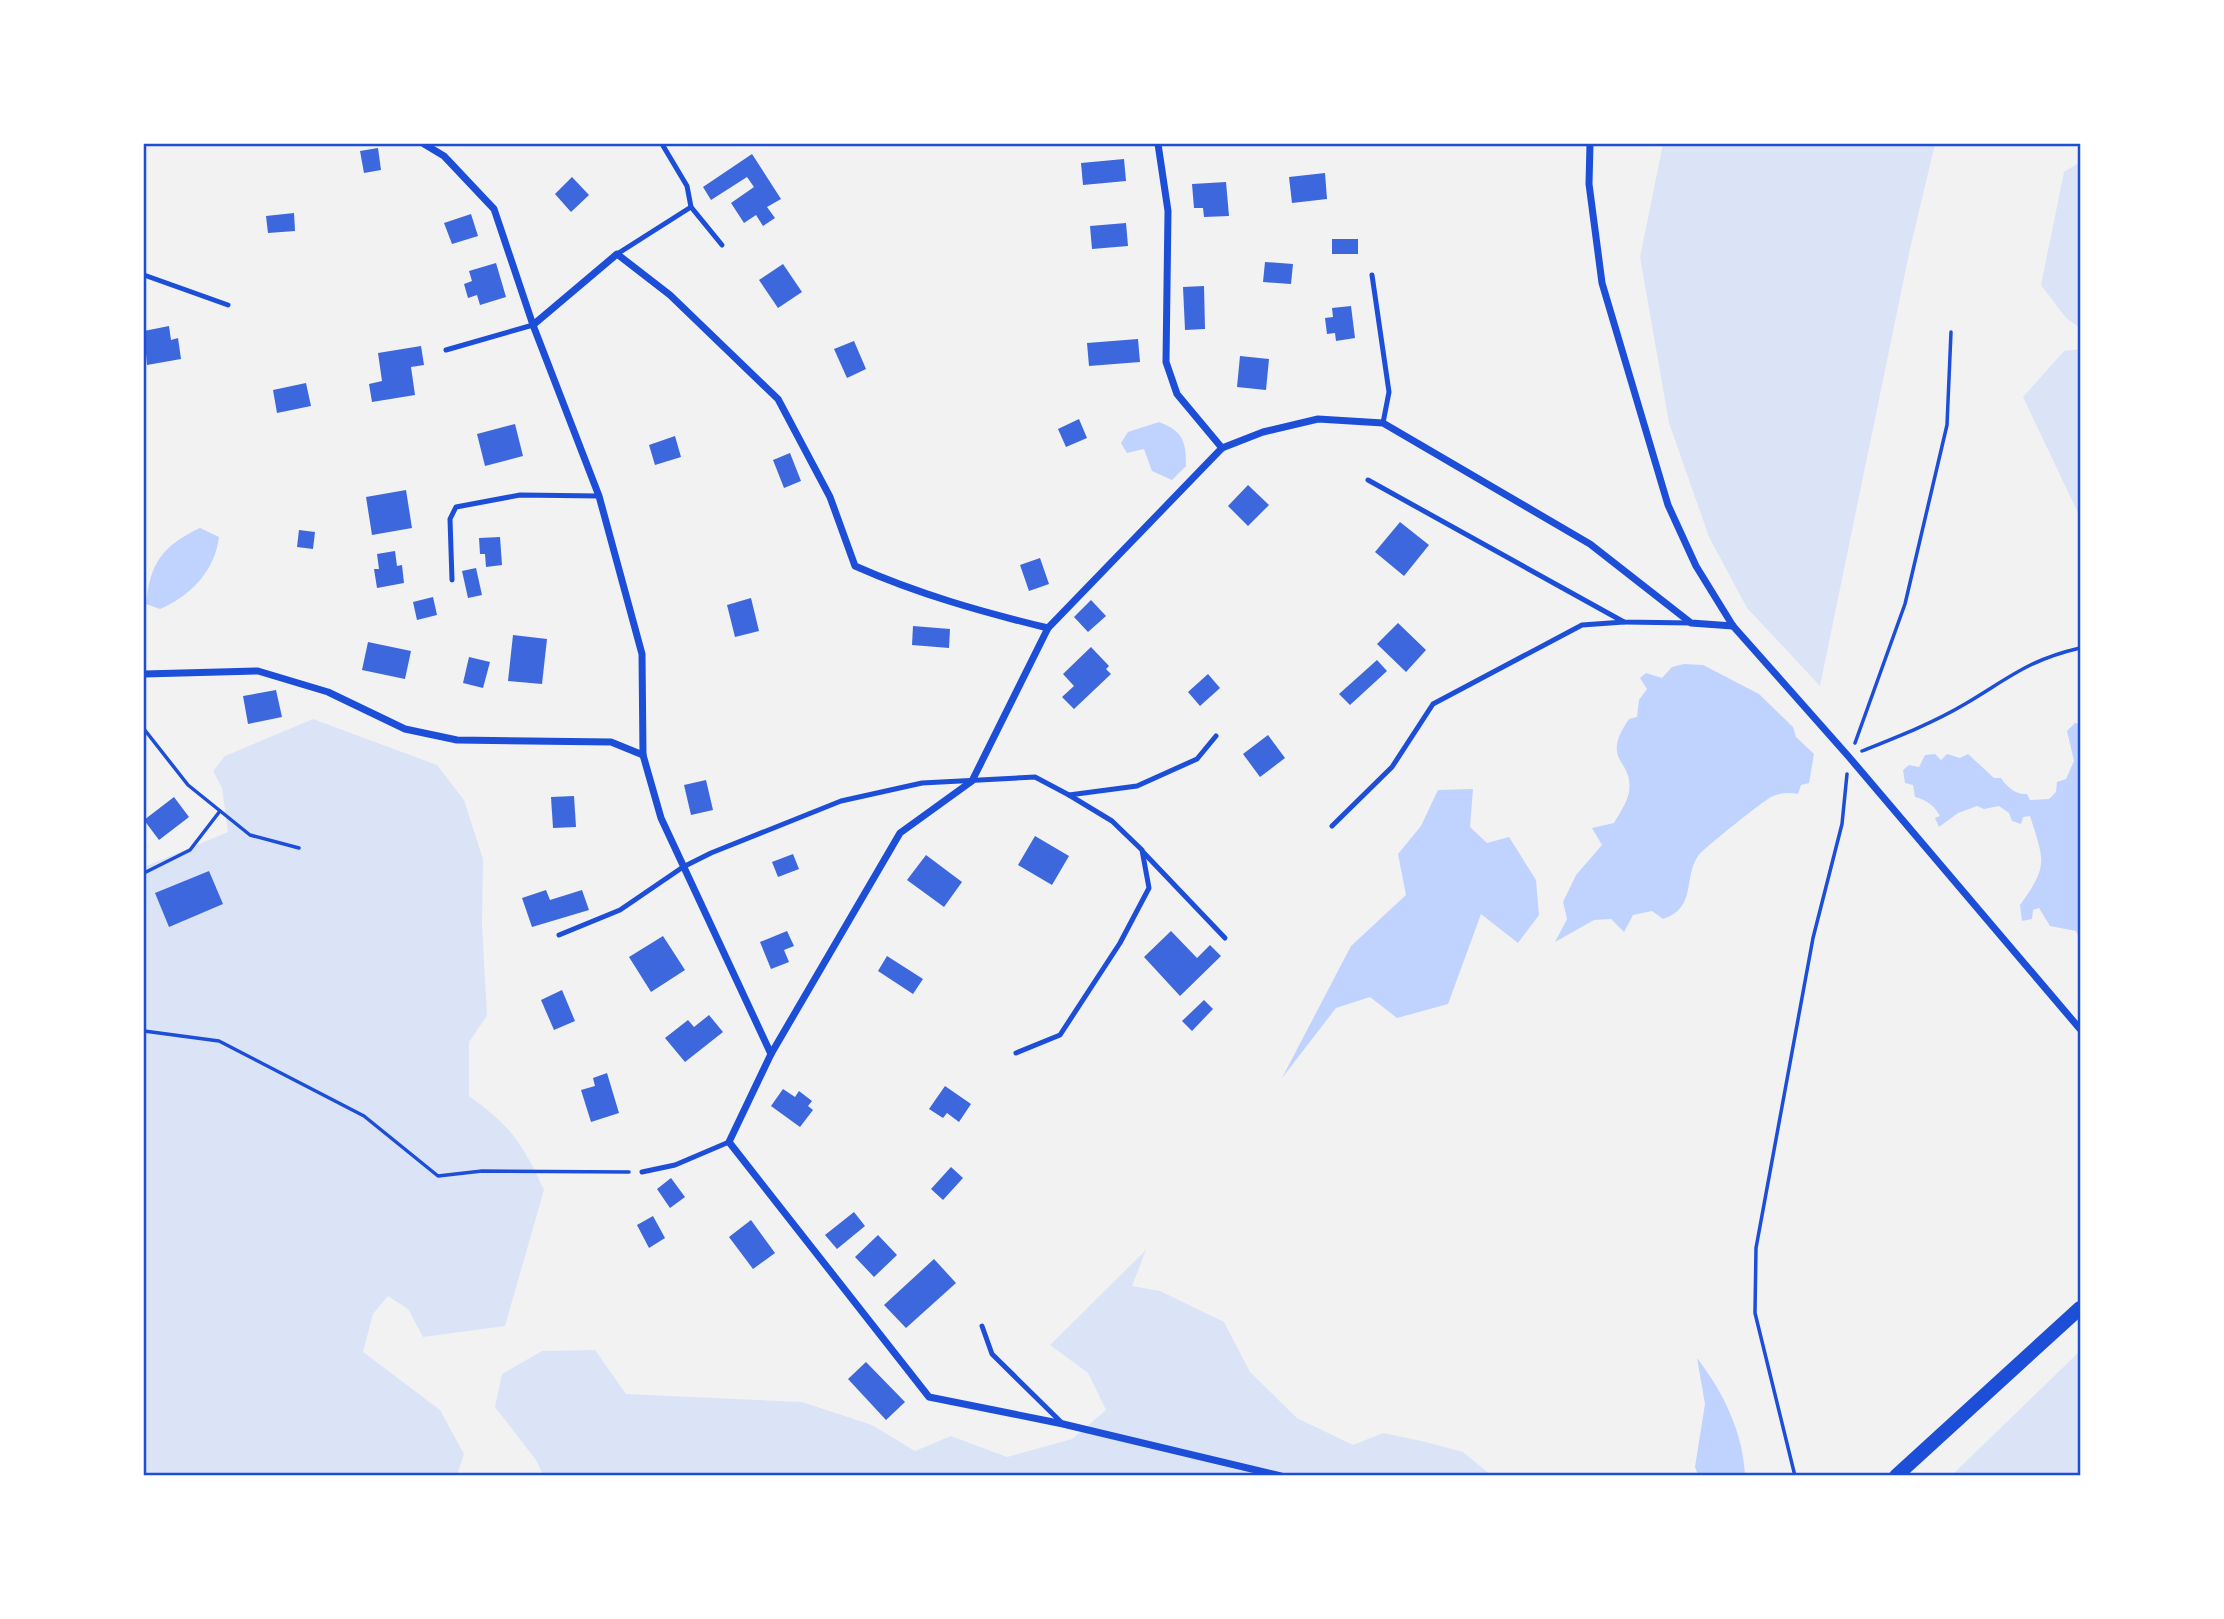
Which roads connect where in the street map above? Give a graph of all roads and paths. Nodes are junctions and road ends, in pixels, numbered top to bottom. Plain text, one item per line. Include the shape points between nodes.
1 (424, 144) edge
2 (662, 144) edge
3 (1158, 144) edge
4 (1590, 144) edge
5 (691, 206) junction
6 (722, 245) dead end
7 (617, 254) junction
8 (144, 275) edge
9 (1372, 275) dead end
10 (228, 305) dead end
11 (533, 324) junction
12 (1951, 332) dead end
13 (446, 350) dead end
14 (1383, 423) junction
15 (1222, 449) junction
16 (1368, 480) dead end
17 (599, 496) junction
18 (452, 580) dead end
19 (1624, 622) junction
20 (1691, 623) junction
21 (1733, 626) junction
22 (1048, 628) junction
23 (2081, 648) edge
24 (144, 674) edge
25 (144, 730) edge
26 (1216, 736) dead end
27 (643, 755) junction
28 (1849, 757) junction
29 (972, 781) junction
30 (1069, 795) junction
31 (220, 811) junction
32 (1332, 826) dead end
33 (299, 848) dead end
34 (1142, 850) junction
35 (683, 867) junction
36 (144, 873) edge
37 (559, 935) dead end
38 (1225, 938) dead end
39 (2081, 1029) edge
40 (144, 1031) edge
41 (1016, 1053) dead end
42 (771, 1054) junction
43 (729, 1142) junction
44 (642, 1172) joint
45 (2081, 1308) edge
46 (982, 1326) dead end
47 (1063, 1424) junction
48 (1281, 1475) edge
49 (1795, 1475) edge
50 (1896, 1475) edge

1 - 11 street via 444,156 494,209
2 - 5 lane via 687,186
3 - 15 street via 1168,211 1166,362 1177,394
4 - 21 street via 1588,184 1595,246 1629,380 1668,505 1696,566
5 - 6 lane
5 - 7 lane
7 - 11 street
7 - 22 street via 670,295 778,399 830,496 855,566 973,610
8 - 10 lane
9 - 14 lane via 1389,391
11 - 13 lane
11 - 17 street
12 - 28 path via 1947,425 1905,604
14 - 15 street via 1318,419 1263,432
14 - 20 street via 1590,544
15 - 22 street
16 - 19 lane
17 - 18 lane via 520,495 456,507 450,519
17 - 27 street via 642,654
19 - 20 lane
19 - 32 lane via 1582,625 1433,704 1392,767
20 - 21 street
21 - 28 street
22 - 29 street
23 - 28 path via 2046,656 1965,704
24 - 27 street via 258,671 328,692 418,732 457,740 611,742
25 - 31 path via 188,785
26 - 30 lane via 1197,759 1137,786
27 - 35 street via 661,818
28 - 39 street
28 - 49 path via 1842,824 1813,938 1756,1248 1755,1313
29 - 30 lane via 1035,777
29 - 35 lane via 922,783 841,801
29 - 42 street via 900,833
30 - 34 lane via 1112,821
31 - 33 path via 250,835
31 - 36 path via 190,850
34 - 38 lane
34 - 41 lane via 1149,888 1120,943 1060,1035
35 - 37 lane via 620,910
35 - 42 street
40 - 44 path via 219,1041 364,1116 438,1176 482,1171
42 - 43 street
43 - 44 lane via 675,1165
43 - 47 street via 929,1396
45 - 50 main road
46 - 47 lane via 992,1354
47 - 48 street

